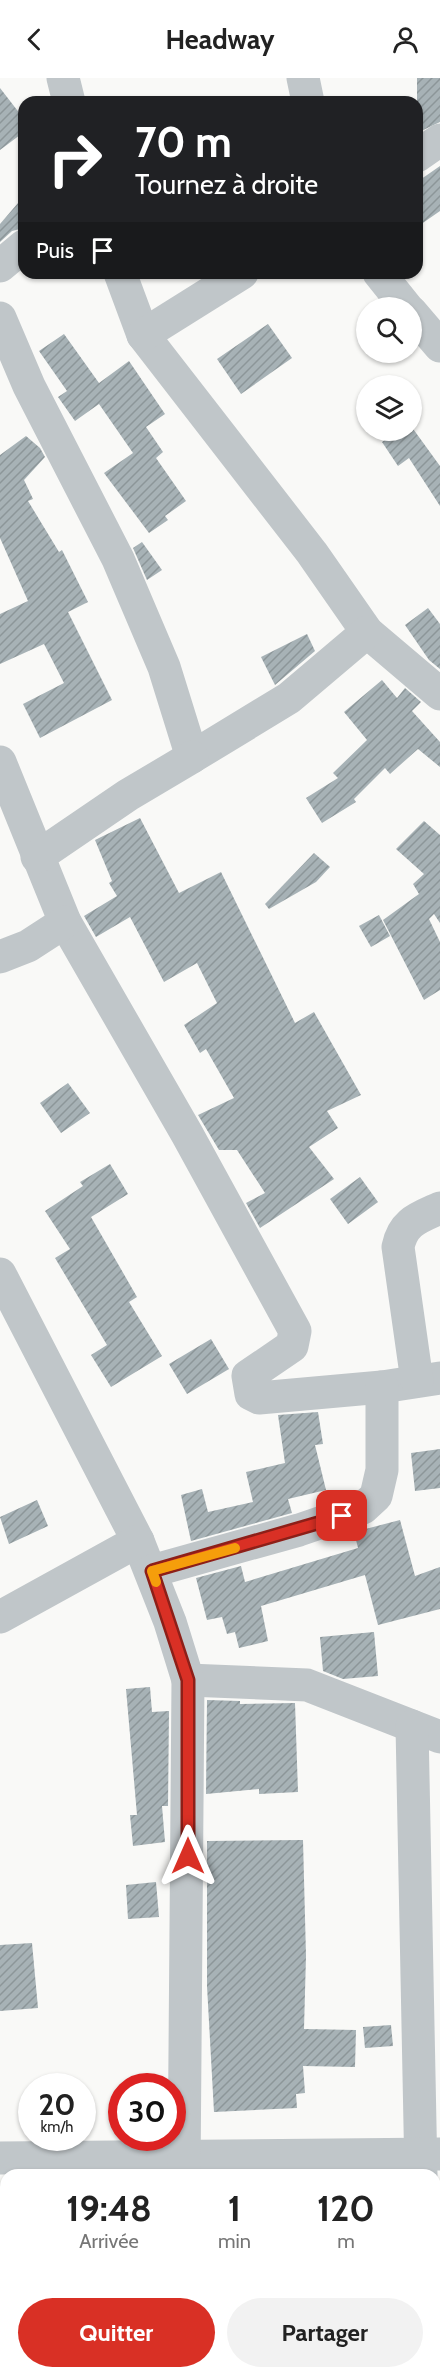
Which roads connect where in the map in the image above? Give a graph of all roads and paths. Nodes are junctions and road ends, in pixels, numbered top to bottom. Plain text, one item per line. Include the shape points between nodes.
1 (63, 78) edge
2 (303, 78) edge
3 (68, 96) edge
4 (307, 96) edge
5 (440, 140) edge
6 (423, 152) edge
7 (18, 251) edge
8 (0, 266) edge
9 (122, 279) edge
10 (232, 279) edge
11 (384, 279) edge
12 (398, 297) edge
13 (0, 318) edge
14 (422, 325) edge
15 (143, 334) junction
16 (440, 346) edge
17 (367, 632) junction
18 (440, 694) edge
19 (192, 757) junction
20 (0, 762) edge
21 (37, 857) junction
22 (65, 922) junction
23 (0, 957) edge
24 (440, 1208) edge
25 (0, 1274) edge
26 (429, 1380) edge
27 (382, 1386) junction
28 (138, 1541) junction
29 (152, 1571) junction
30 (0, 1617) edge
31 (188, 1680) junction
32 (426, 1731) edge
33 (0, 2158) edge
34 (427, 2161) edge
35 (184, 2165) edge
36 (133, 2166) edge

1 - 3 street
2 - 4 street
5 - 6 street
7 - 8 street
9 - 15 street
10 - 15 street
11 - 12 street
13 - 19 street via 29,386 118,559 164,667
14 - 16 street
15 - 17 street via 312,553
17 - 18 street
17 - 19 street via 289,698
19 - 21 street
20 - 21 street
21 - 22 street
22 - 23 street via 28,946
22 - 27 street via 295,1331 292,1346 248,1376 251,1394 259,1398
24 - 26 street via 401,1232 398,1247
25 - 28 street
26 - 27 street
27 - 29 street via 382,1470 376,1496 363,1508
28 - 29 street
28 - 30 street
29 - 31 street
31 - 32 street via 307,1685
31 - 35 street
32 - 34 street
33 - 36 street
34 - 35 street
35 - 36 street

